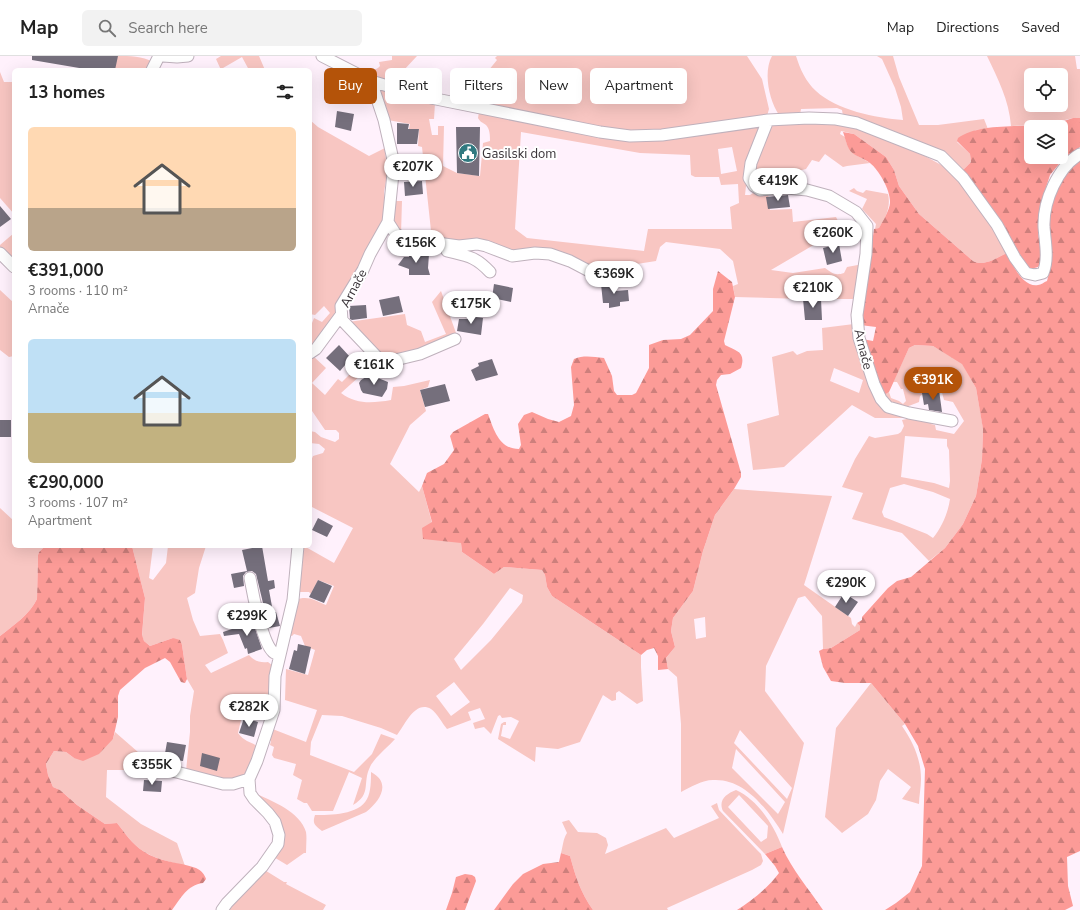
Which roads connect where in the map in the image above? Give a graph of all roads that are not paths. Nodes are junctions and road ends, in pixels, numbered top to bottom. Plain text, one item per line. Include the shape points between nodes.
1 (159, 56) edge
2 (163, 56) edge
3 (188, 56) edge
4 (322, 56) edge
5 (153, 68) edge
6 (346, 68) edge
7 (377, 83) edge
8 (377, 99) edge
9 (768, 120) junction
10 (1080, 154) edge
11 (388, 222) junction
12 (421, 246) junction
13 (0, 253) edge
14 (12, 265) edge
15 (590, 271) dead end
16 (490, 272) dead end
17 (341, 315) junction
18 (455, 339) dead end
19 (312, 352) edge
20 (952, 421) dead end
21 (298, 548) edge
22 (250, 578) dead end
23 (280, 655) junction
24 (153, 766) dead end
25 (249, 780) junction
26 (222, 910) edge

1 - 5 street
2 - 3 street
4 - 6 street
7 - 9 street via 420,96 630,136 662,135
8 - 11 street, Arnače via 394,164
9 - 10 street via 809,118 857,123 941,156 963,178 998,225 1026,273 1035,275 1043,273 1046,266 1044,224 1048,199 1058,176 1071,159
9 - 20 street, Arnače via 751,163 749,178 754,186 760,190 788,188 829,196 856,212 867,226 866,254 857,315 861,345 881,399 888,407 900,411
11 - 12 street via 395,233 411,245
11 - 17 street, Arnače via 341,306
12 - 15 street via 438,243 459,246 477,244 512,256 550,254
12 - 16 street via 469,255
13 - 14 street
17 - 18 street, Arnače via 342,320 378,358 387,362 420,354
17 - 19 street
21 - 23 street via 293,600
22 - 23 street via 268,646 273,653
23 - 25 street via 275,676 274,710
24 - 25 street via 224,784
25 - 26 street via 250,793 254,800 275,822 279,835 278,844 262,867

